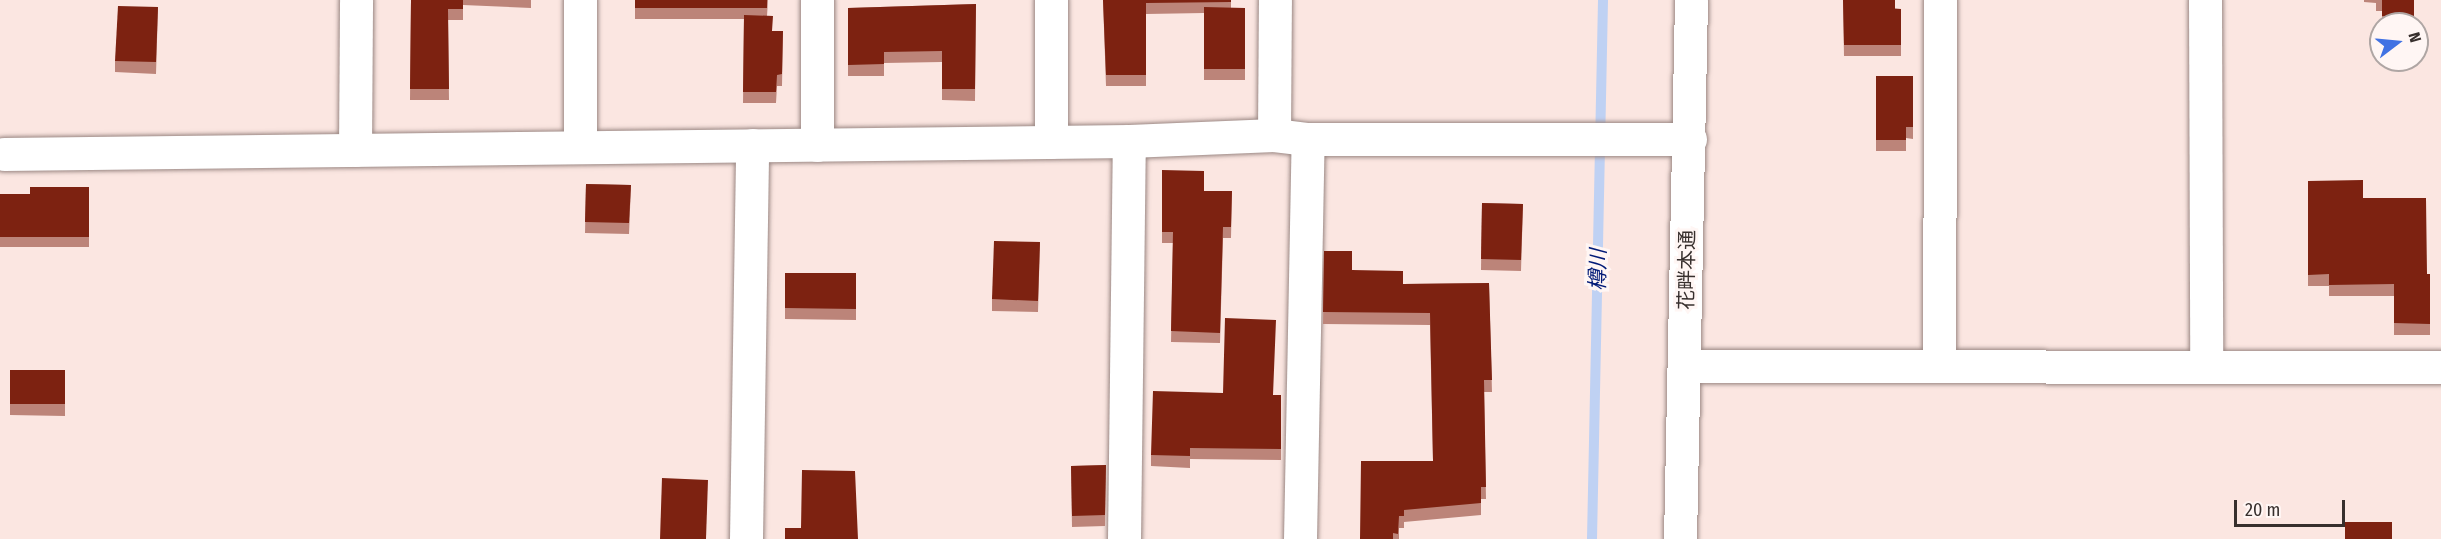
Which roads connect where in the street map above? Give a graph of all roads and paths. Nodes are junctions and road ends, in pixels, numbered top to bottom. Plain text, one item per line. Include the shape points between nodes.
1 (356, 0) edge
2 (580, 0) edge
3 (818, 0) edge
4 (1051, 0) edge
5 (1275, 0) edge
6 (1691, 0) edge
7 (1940, 0) edge
8 (2205, 0) edge
9 (1274, 135) junction
10 (1690, 139) junction
11 (1308, 140) junction
12 (1129, 141) junction
13 (1051, 142) junction
14 (752, 145) junction
15 (817, 145) junction
16 (580, 147) junction
17 (355, 150) junction
18 (4, 154) dead end
19 (1684, 366) junction
20 (1939, 366) junction
21 (2206, 367) junction
22 (2441, 367) edge
23 (746, 539) edge
24 (1124, 539) edge
25 (1300, 539) edge
26 (1680, 539) edge

1 - 17 street
2 - 16 street
3 - 15 street
4 - 13 street
5 - 9 street
6 - 10 street, 花畔本通
7 - 20 street
8 - 21 street
9 - 11 street
9 - 12 street
10 - 11 street
10 - 19 street, 花畔本通
11 - 25 street
12 - 13 street
12 - 24 street
13 - 15 street
14 - 15 street
14 - 16 street
14 - 23 street
16 - 17 street
17 - 18 street
19 - 20 street
19 - 26 street, 花畔本通
20 - 21 street
21 - 22 street

